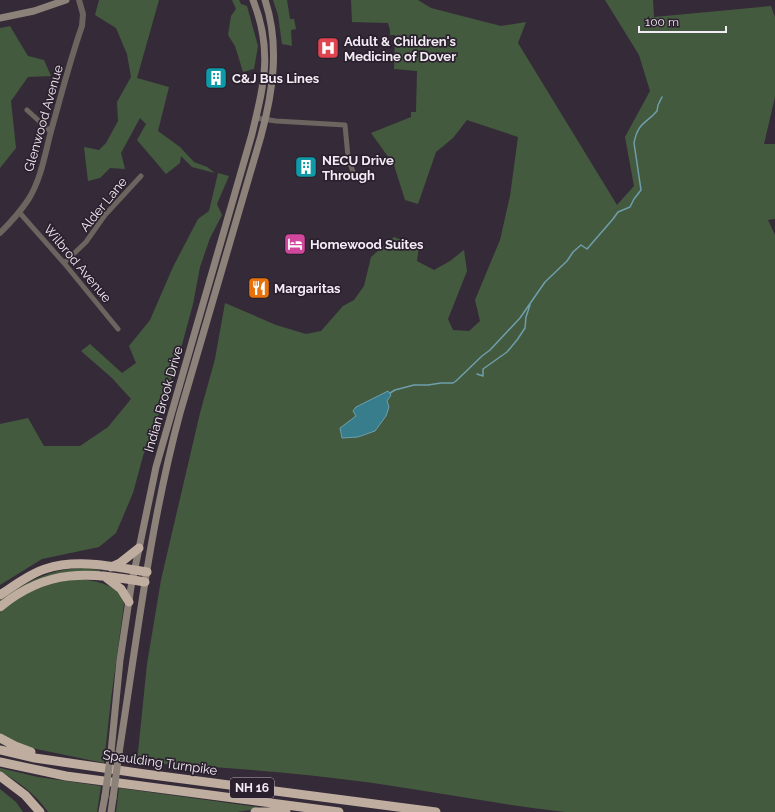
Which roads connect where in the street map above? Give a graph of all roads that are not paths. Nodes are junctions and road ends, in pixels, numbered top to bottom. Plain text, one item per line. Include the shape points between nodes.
1 (66, 0) edge
2 (79, 0) edge
3 (253, 0) edge
4 (265, 0) edge
5 (0, 18) edge
6 (27, 110) dead end
7 (256, 118) junction
8 (266, 120) junction
9 (51, 132) junction
10 (141, 176) dead end
11 (355, 178) dead end
12 (19, 212) junction
13 (0, 233) edge
14 (64, 263) junction
15 (118, 329) dead end
16 (139, 548) junction
17 (110, 567) junction
18 (134, 570) junction
19 (147, 572) junction
20 (103, 576) junction
21 (133, 580) junction
22 (145, 582) junction
23 (0, 595) edge
24 (129, 602) junction
25 (0, 607) edge
26 (0, 738) edge
27 (0, 750) edge
28 (0, 762) edge
29 (69, 763) junction
30 (0, 776) edge
31 (40, 812) edge
32 (102, 812) edge
33 (111, 812) edge
34 (255, 812) edge
35 (286, 812) edge
36 (334, 812) edge
37 (338, 812) edge
38 (436, 812) edge

1 - 5 main road via 34,11
2 - 9 street, Glenwood Avenue via 83,14 82,26
3 - 7 main road, Indian Brook Drive via 260,22 265,56 264,82
4 - 8 main road, Indian Brook Drive via 274,58 272,90
6 - 9 street
7 - 8 street
7 - 16 main road, Indian Brook Drive via 156,467
8 - 11 street via 344,126 348,157
8 - 19 main road, Indian Brook Drive via 177,426 160,497
9 - 12 street, Glenwood Avenue via 36,185
10 - 14 street, Alder Lane via 105,215 86,242
12 - 13 street, Glenwood Avenue
12 - 14 street, Wilbrod Avenue
14 - 15 street, Wilbrod Avenue
16 - 17 highway via 120,563
16 - 18 main road, Indian Brook Drive
17 - 18 highway
17 - 23 highway via 75,564 45,569
18 - 19 highway
18 - 21 main road, Indian Brook Drive
19 - 22 main road, Indian Brook Drive
20 - 21 highway
20 - 24 highway via 121,589
20 - 25 highway via 74,575 53,578 23,591
21 - 22 highway
21 - 24 main road, Indian Brook Drive
22 - 33 main road, Indian Brook Drive, bridge
24 - 32 main road, Indian Brook Drive, bridge
26 - 29 highway via 15,746
27 - 29 highway, Spaulding Turnpike / NH 16
28 - 37 highway, Spaulding Turnpike / NH 16 via 66,776
29 - 38 highway, Spaulding Turnpike / NH 16
30 - 31 highway via 25,795
34 - 35 highway
36 - 37 highway

